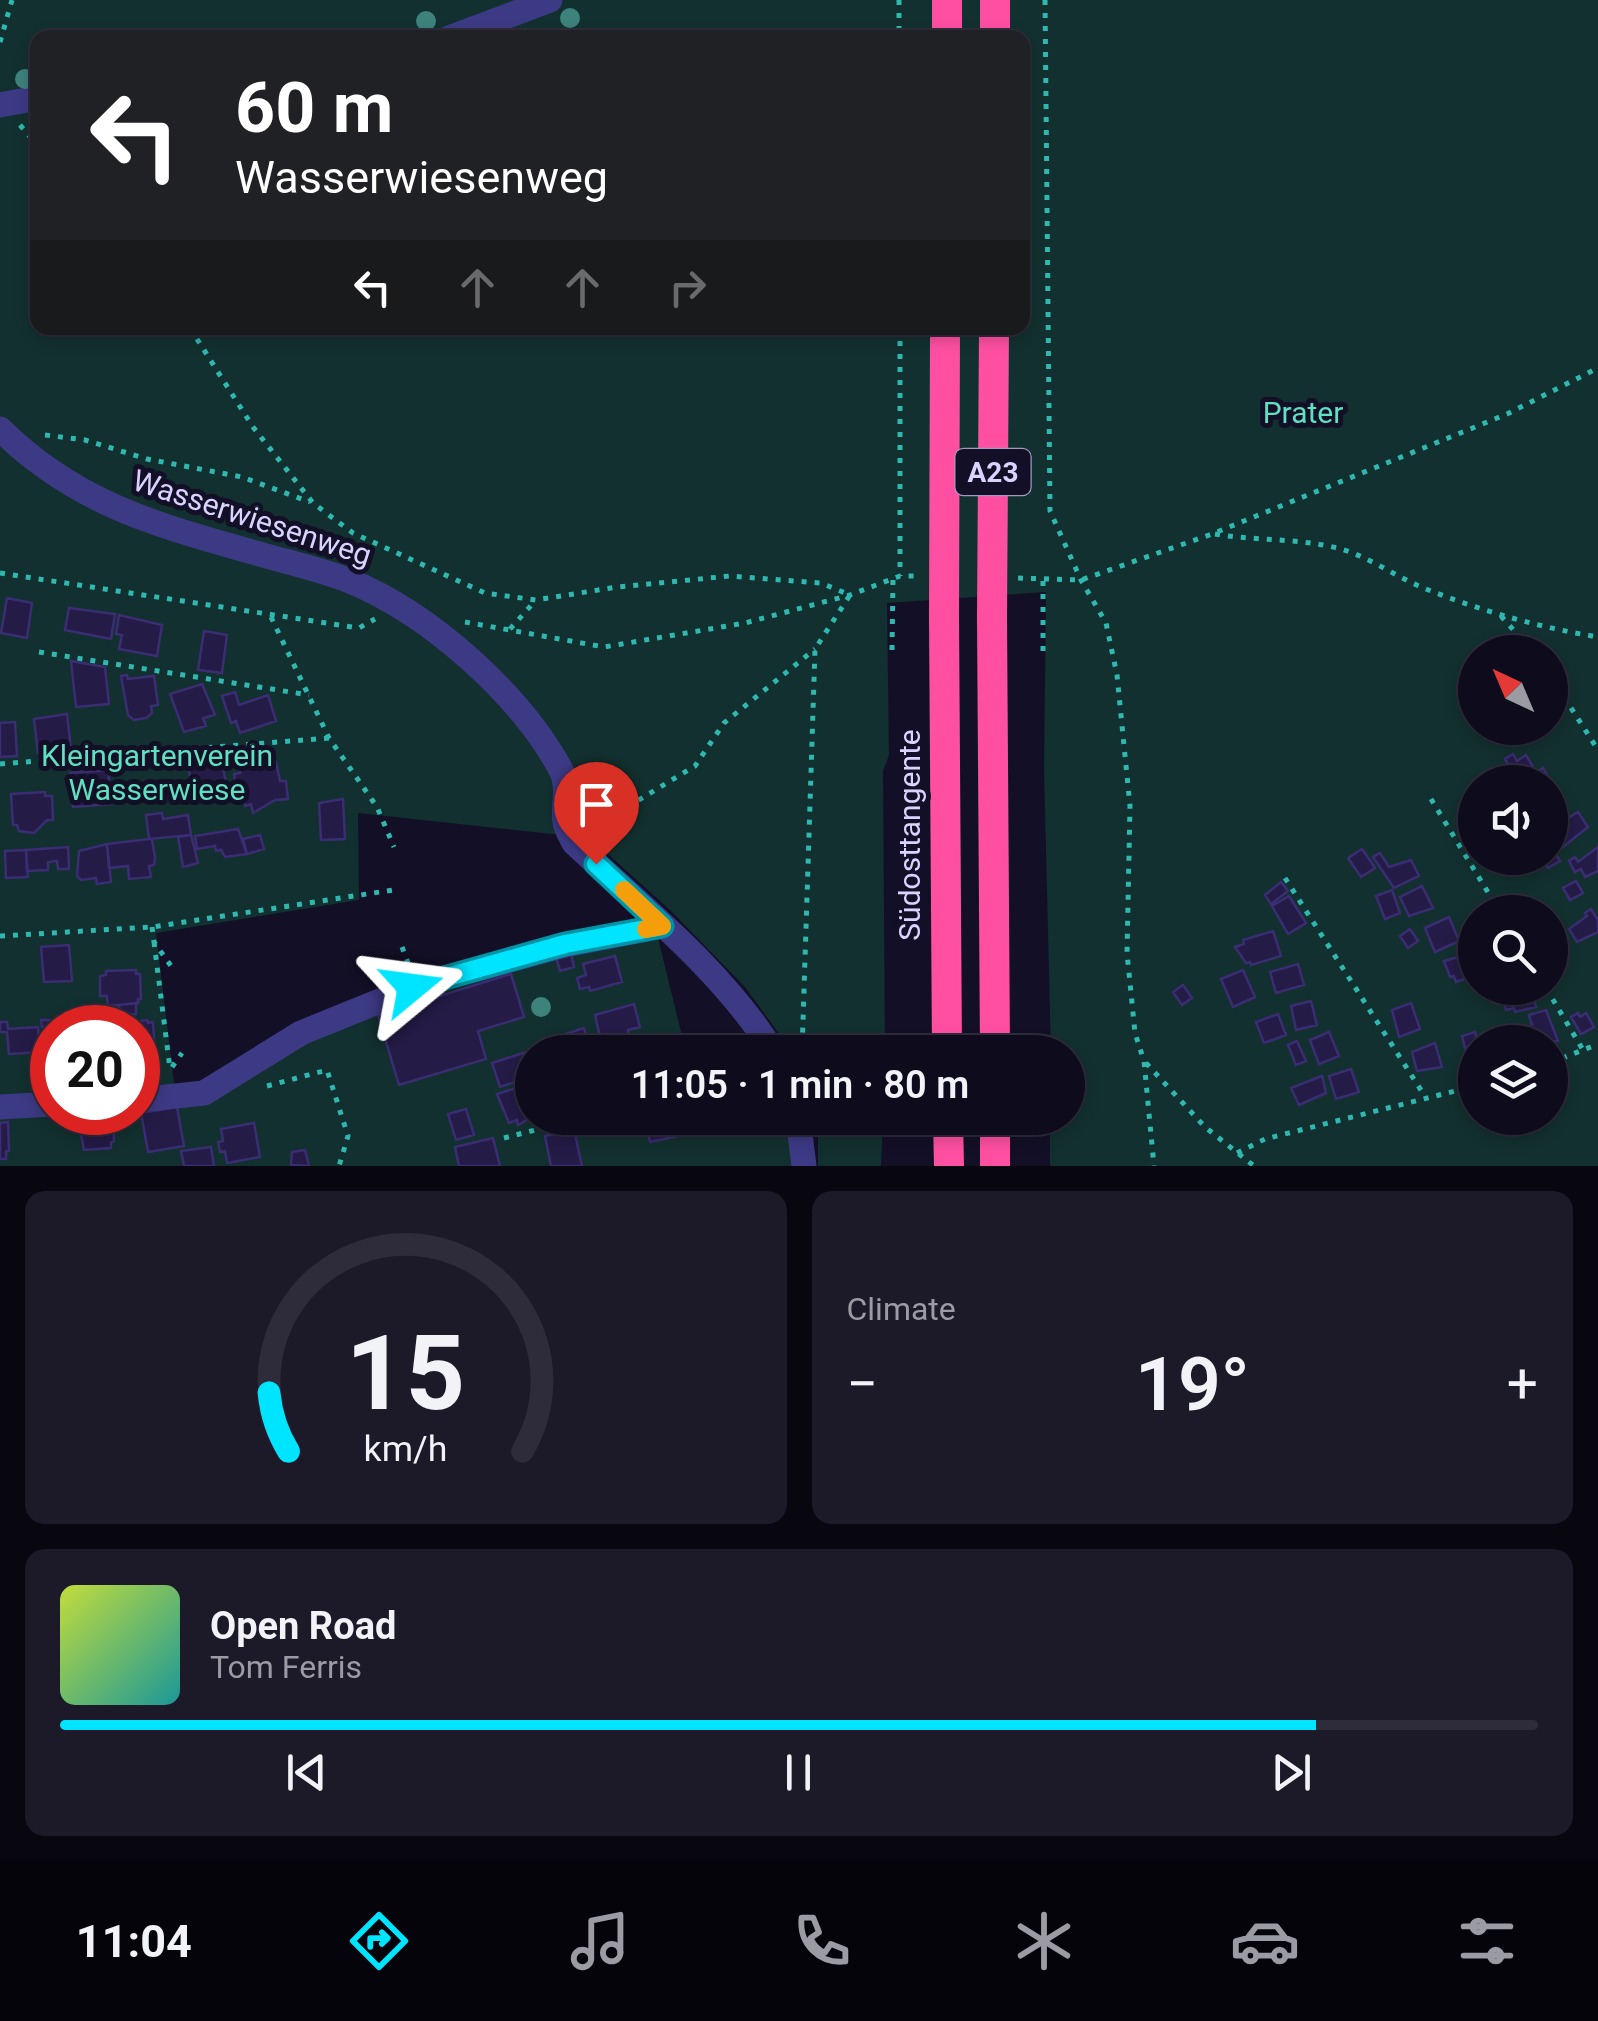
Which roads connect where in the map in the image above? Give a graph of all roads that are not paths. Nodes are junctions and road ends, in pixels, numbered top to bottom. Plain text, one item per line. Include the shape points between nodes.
1 (550, 0) edge
2 (947, 0) edge
3 (996, 0) edge
4 (469, 30) edge
5 (947, 30) edge
6 (995, 30) edge
7 (30, 99) edge
8 (0, 105) edge
9 (946, 335) edge
10 (994, 335) edge
11 (0, 429) edge
12 (662, 926) junction
13 (761, 1035) edge
14 (948, 1035) edge
15 (995, 1035) edge
16 (160, 1098) edge
17 (30, 1106) edge
18 (0, 1108) edge
19 (800, 1135) edge
20 (948, 1135) edge
21 (995, 1135) edge
22 (804, 1166) edge
23 (949, 1166) edge
24 (996, 1166) edge

1 - 4 street
2 - 5 highway
3 - 6 highway
7 - 8 street
9 - 14 highway, Südosttangente / A23, bridge
10 - 15 highway, A23, bridge
11 - 12 street, Wasserwiesenweg via 79,492 157,525 349,580 424,621 534,728 564,774 565,823 574,843
12 - 13 street
12 - 16 street via 565,944 412,987 301,1033 204,1093
17 - 18 street
19 - 22 street
20 - 23 highway
21 - 24 highway

